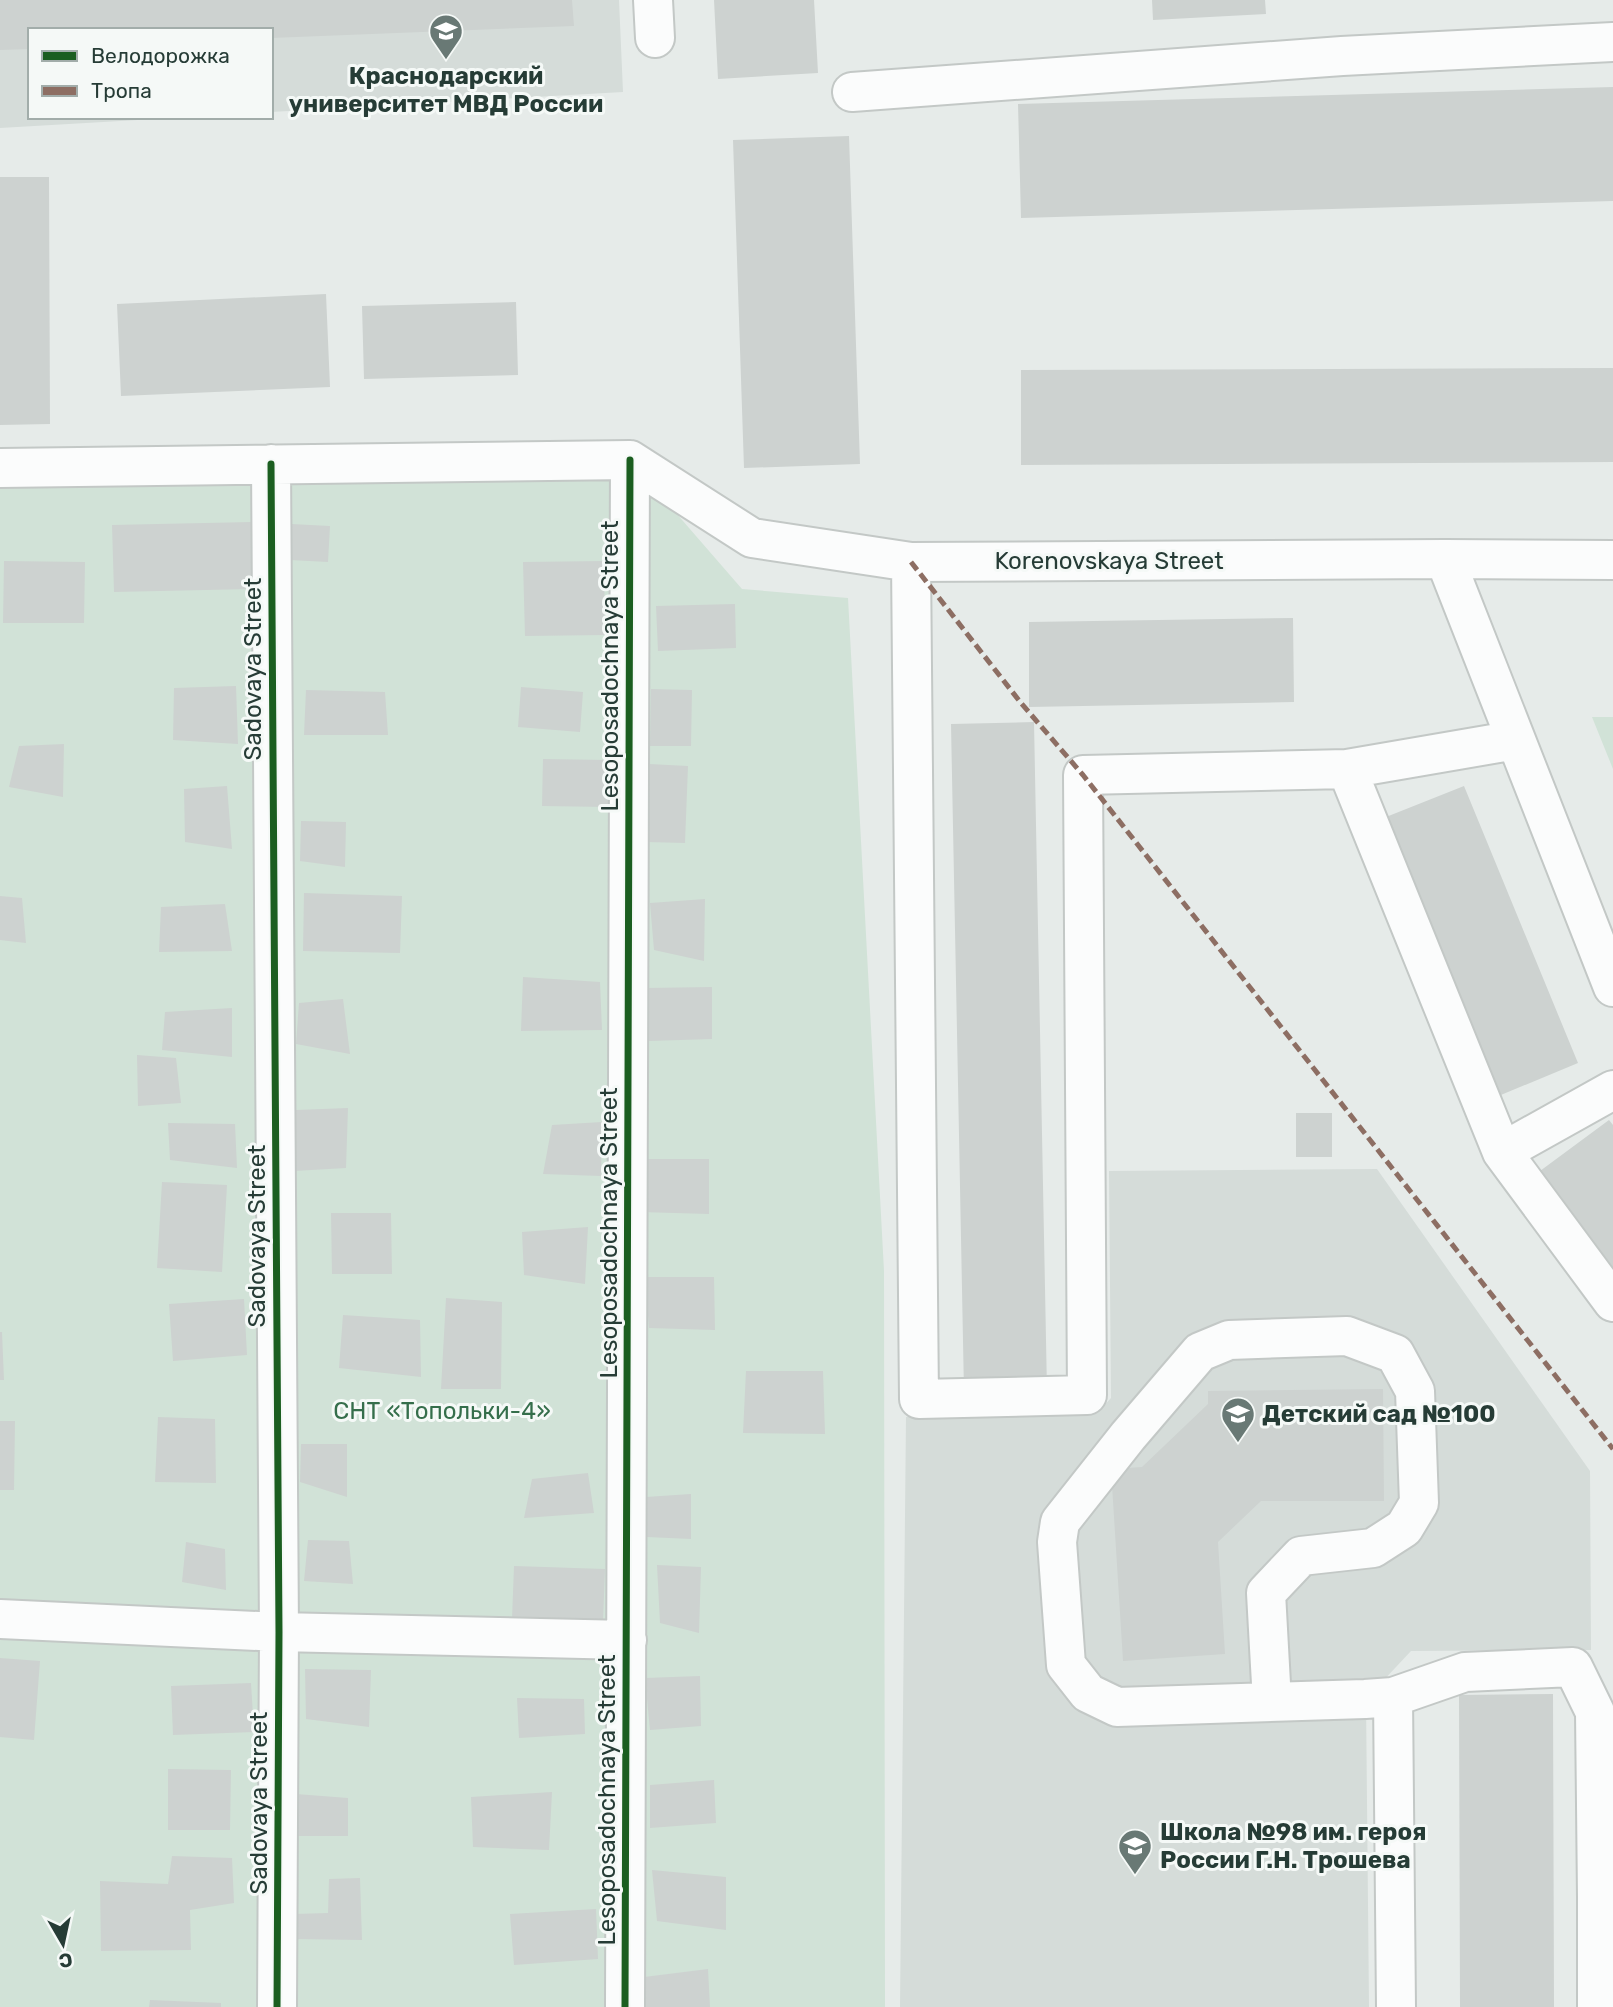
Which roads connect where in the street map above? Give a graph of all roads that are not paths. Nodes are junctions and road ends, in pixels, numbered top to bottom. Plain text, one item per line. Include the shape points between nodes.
1 (653, 0) edge
2 (655, 38) dead end
3 (1613, 42) edge
4 (852, 92) dead end
5 (630, 460) junction
6 (271, 464) junction
7 (0, 468) edge
8 (1446, 559) junction
9 (1613, 561) edge
10 (911, 562) junction
11 (1517, 740) junction
12 (1348, 769) junction
13 (1613, 987) edge
14 (1613, 1090) edge
15 (1503, 1152) junction
16 (1613, 1302) edge
17 (0, 1619) edge
18 (279, 1632) junction
19 (627, 1640) junction
20 (1393, 1696) junction
21 (1272, 1702) junction
22 (1605, 1897) edge
23 (277, 2007) edge
24 (625, 2007) edge
25 (1396, 2007) edge
26 (1597, 2007) edge

1 - 2 street
3 - 4 street via 1342,56
5 - 6 street
5 - 10 street, Korenovskaya Street via 752,538
5 - 19 street, Lesoposadochnaya Street
6 - 7 street
6 - 18 street, Sadovaya Street
8 - 9 street, Korenovskaya Street
8 - 10 street, Korenovskaya Street
8 - 11 street
10 - 12 street via 919,1399 1087,1395 1083,775
11 - 12 street
11 - 13 street
12 - 15 street
14 - 15 street
15 - 16 street
17 - 18 street
18 - 19 street
18 - 23 street, Sadovaya Street
19 - 24 street, Lesoposadochnaya Street
20 - 21 street
20 - 22 street via 1465,1672 1573,1667 1595,1712
20 - 25 street
21 - 21 street via 1117,1707 1088,1693 1066,1665 1057,1542 1060,1522 1200,1352 1229,1340 1347,1336 1395,1354 1415,1391 1419,1503 1404,1528 1373,1548 1301,1556 1266,1593
22 - 26 street

